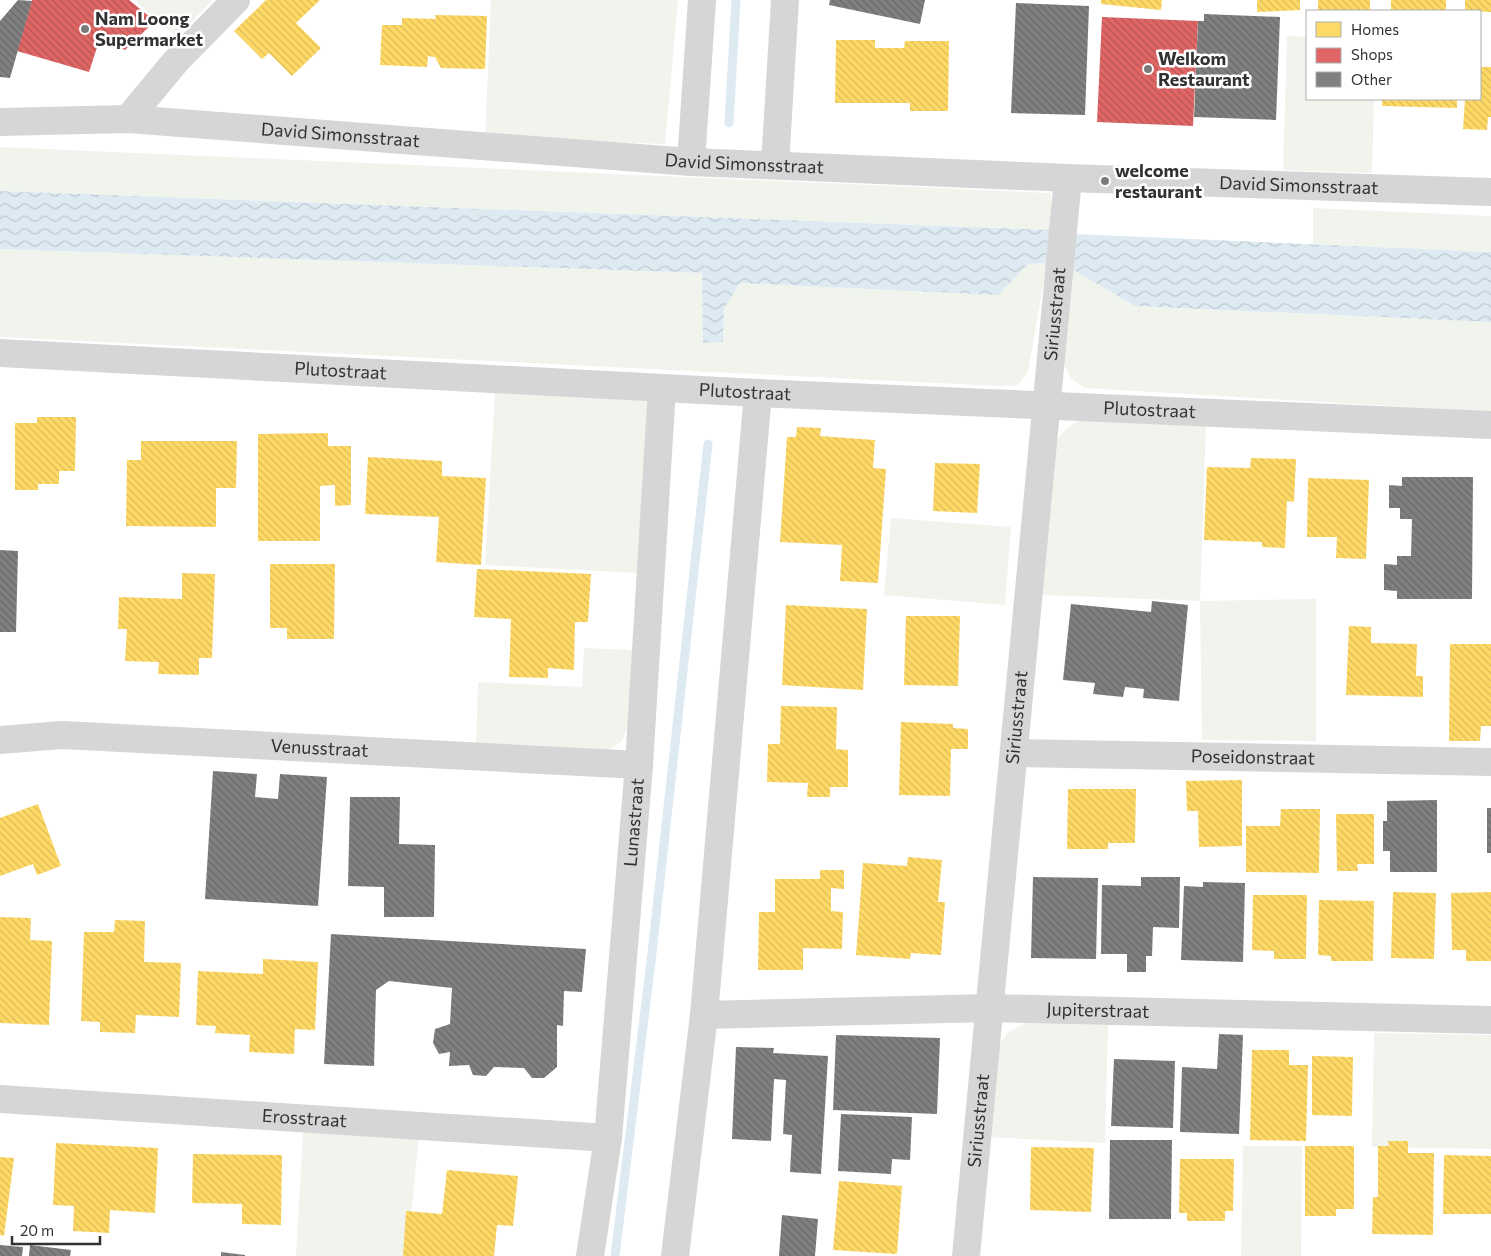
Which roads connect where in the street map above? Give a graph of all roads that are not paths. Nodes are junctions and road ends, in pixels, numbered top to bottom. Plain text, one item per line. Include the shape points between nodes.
1 (236, 0) edge
2 (702, 0) edge
3 (785, 0) edge
4 (128, 119) junction
5 (0, 122) edge
6 (691, 162) junction
7 (775, 165) junction
8 (1068, 178) junction
9 (1491, 192) edge
10 (0, 353) edge
11 (662, 388) junction
12 (758, 394) junction
13 (1045, 404) junction
14 (1491, 425) edge
15 (0, 740) edge
16 (1014, 753) junction
17 (1491, 762) edge
18 (639, 765) junction
19 (990, 1008) junction
20 (704, 1015) junction
21 (1491, 1020) edge
22 (0, 1099) edge
23 (608, 1138) junction
24 (590, 1256) edge
25 (675, 1256) edge
26 (966, 1256) edge

1 - 4 street via 176,61
2 - 6 street
3 - 7 street
4 - 5 street, David Simonsstraat
4 - 6 street, David Simonsstraat
6 - 7 street, David Simonsstraat
7 - 8 street, David Simonsstraat
8 - 9 street, David Simonsstraat
8 - 13 street, Siriusstraat
10 - 11 street, Plutostraat
11 - 12 street, Plutostraat
11 - 18 street, Lunastraat
12 - 13 street, Plutostraat
12 - 20 street
13 - 14 street, Plutostraat
13 - 16 street, Siriusstraat
15 - 18 street, Venusstraat via 62,735
16 - 17 street, Poseidonstraat
16 - 19 street, Siriusstraat
18 - 23 street, Lunastraat
19 - 20 street, Jupiterstraat
19 - 21 street, Jupiterstraat
19 - 26 street, Siriusstraat
20 - 25 street
22 - 23 street, Erosstraat
23 - 24 street, Lunastraat

